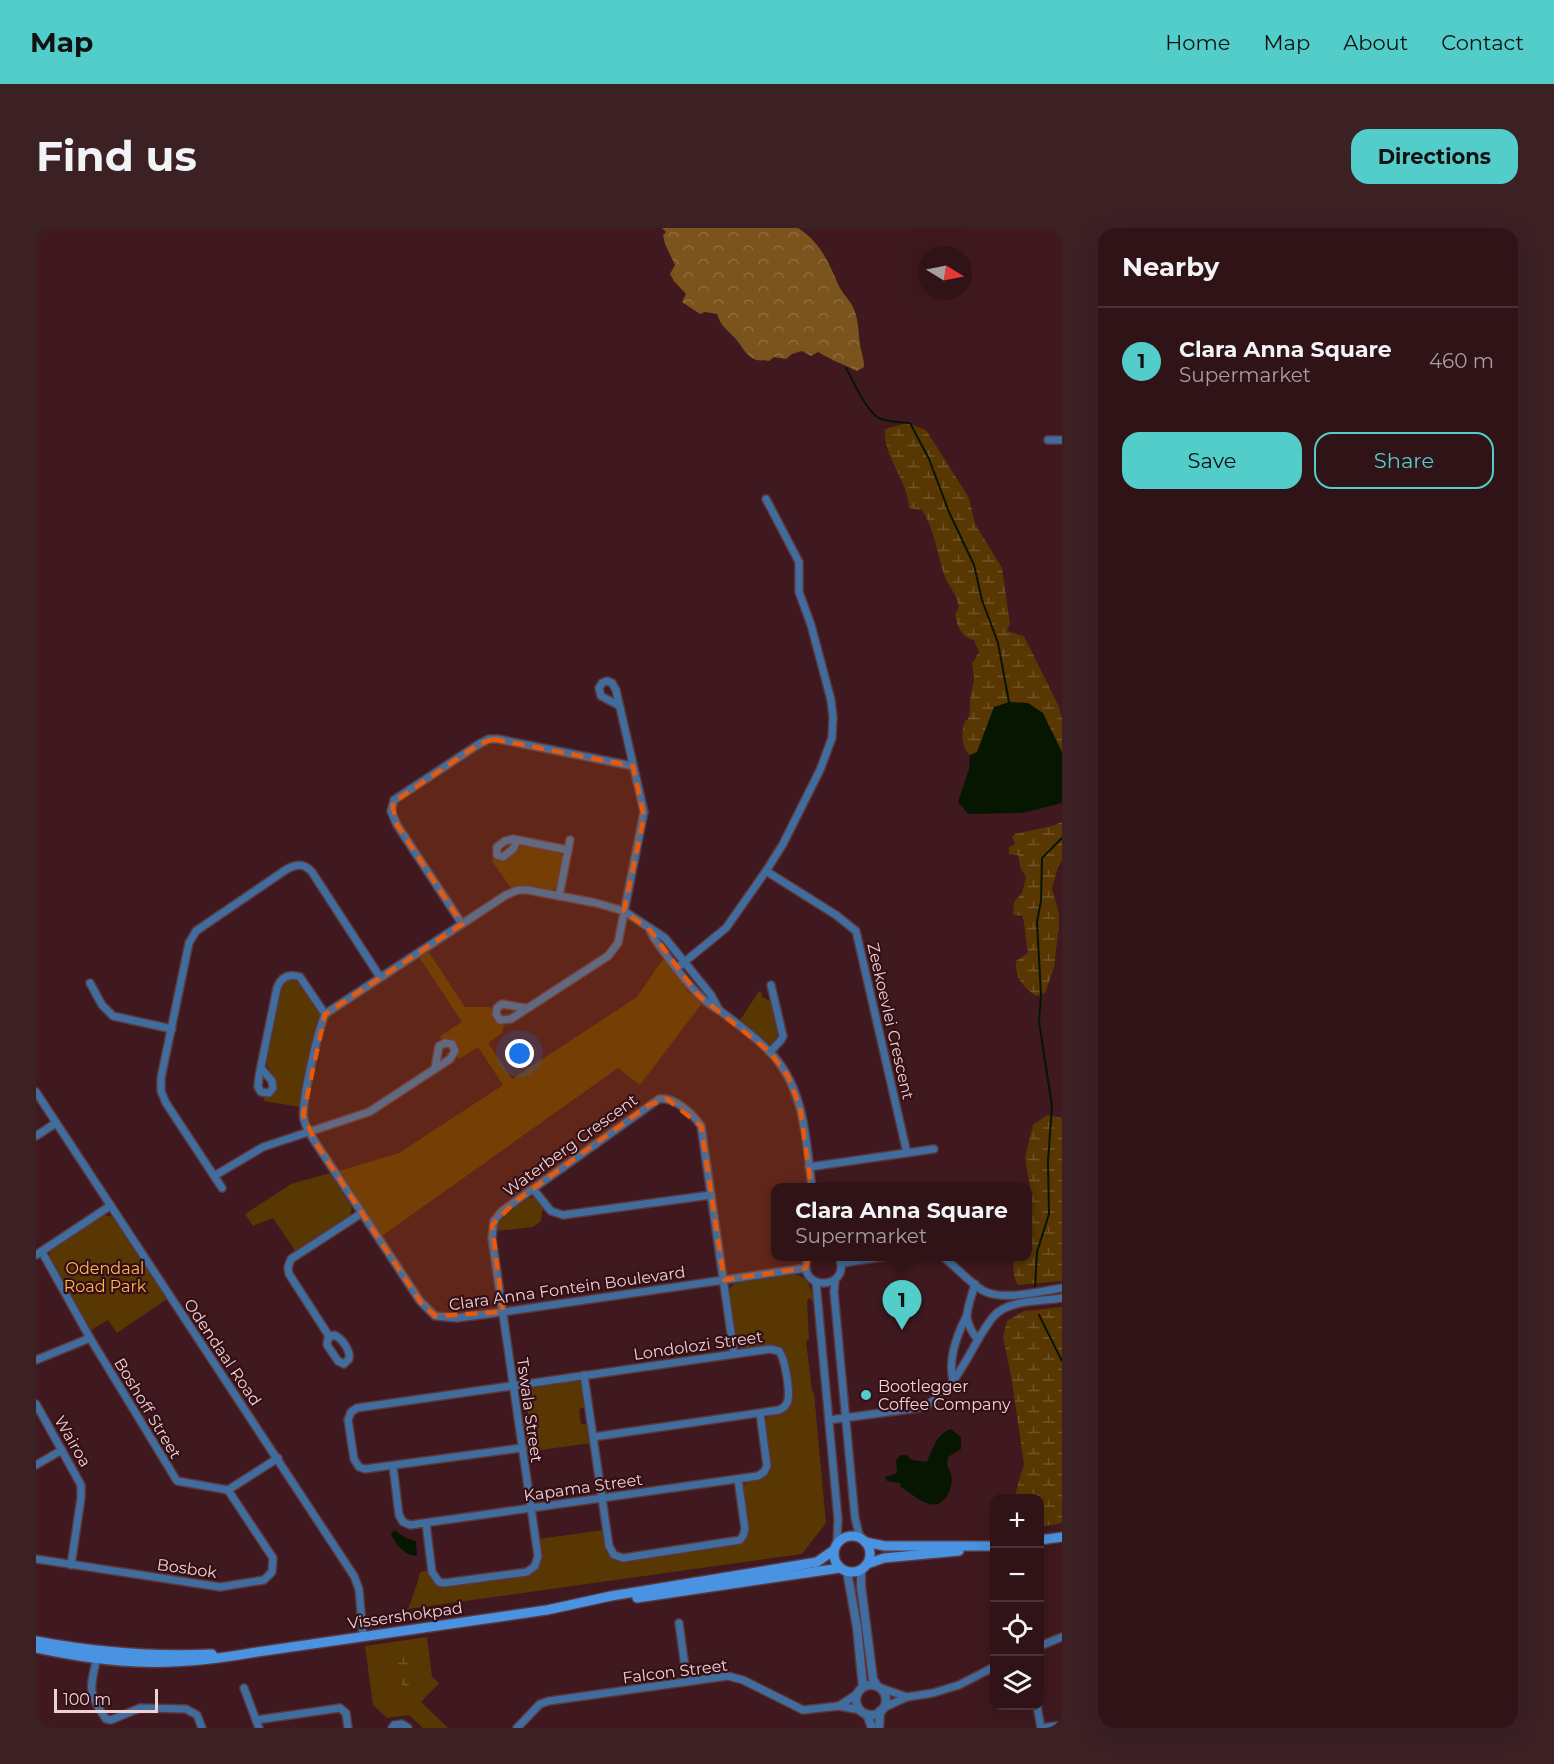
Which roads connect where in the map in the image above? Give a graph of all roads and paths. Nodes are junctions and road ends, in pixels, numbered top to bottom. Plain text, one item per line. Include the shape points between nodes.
1 (1048, 440) dead end
2 (1062, 440) edge
3 (766, 499) dead end
4 (618, 705) dead end
5 (633, 766) junction
6 (517, 840) dead end
7 (570, 840) dead end
8 (568, 850) junction
9 (766, 871) junction
10 (559, 896) junction
11 (624, 911) junction
12 (462, 924) junction
13 (650, 930) junction
14 (686, 961) junction
15 (677, 968) junction
16 (380, 977) junction
17 (90, 983) dead end
18 (771, 985) dead end
19 (526, 1008) dead end
20 (719, 1010) junction
21 (325, 1014) junction
22 (172, 1029) junction
23 (770, 1052) junction
24 (261, 1068) dead end
25 (435, 1068) dead end
26 (36, 1092) edge
27 (56, 1123) junction
28 (308, 1131) junction
29 (36, 1136) edge
30 (934, 1149) dead end
31 (908, 1153) junction
32 (809, 1167) junction
33 (214, 1176) junction
34 (811, 1183) edge
35 (222, 1188) dead end
36 (533, 1189) junction
37 (711, 1195) junction
38 (110, 1206) junction
39 (362, 1213) junction
40 (39, 1253) edge
41 (807, 1261) edge
42 (841, 1261) edge
43 (947, 1261) edge
44 (806, 1268) junction
45 (723, 1280) junction
46 (835, 1280) junction
47 (816, 1282) junction
48 (975, 1284) junction
49 (1062, 1288) edge
50 (1062, 1298) edge
51 (503, 1312) junction
52 (966, 1317) junction
53 (329, 1336) dead end
54 (90, 1338) junction
55 (978, 1340) junction
56 (734, 1354) junction
57 (36, 1360) edge
58 (584, 1375) junction
59 (952, 1380) junction
60 (513, 1385) junction
61 (36, 1404) edge
62 (760, 1413) junction
63 (846, 1418) junction
64 (829, 1420) junction
65 (593, 1437) junction
66 (521, 1448) junction
67 (62, 1450) junction
68 (278, 1458) junction
69 (36, 1465) edge
70 (393, 1466) junction
71 (738, 1479) junction
72 (228, 1491) junction
73 (602, 1498) junction
74 (531, 1509) junction
75 (426, 1524) junction
76 (1062, 1537) edge
77 (1044, 1539) edge
78 (863, 1540) junction
79 (990, 1546) edge
80 (835, 1547) junction
81 (990, 1547) edge
82 (36, 1559) edge
83 (71, 1564) junction
84 (864, 1567) junction
85 (843, 1570) junction
86 (557, 1608) junction
87 (679, 1623) dead end
88 (363, 1636) junction
89 (1062, 1637) edge
90 (36, 1641) edge
91 (1044, 1644) edge
92 (36, 1648) edge
93 (97, 1655) junction
94 (990, 1670) edge
95 (687, 1682) junction
96 (879, 1687) junction
97 (244, 1688) dead end
98 (860, 1691) junction
99 (907, 1697) junction
100 (839, 1707) junction
101 (882, 1710) junction
102 (1038, 1710) edge
103 (864, 1712) junction
104 (256, 1720) junction
105 (1062, 1725) edge
106 (202, 1728) edge
107 (259, 1728) edge
108 (348, 1728) edge
109 (392, 1728) edge
110 (408, 1728) edge
111 (517, 1728) edge
112 (872, 1728) edge
113 (879, 1728) edge
114 (1041, 1728) edge

1 - 2 street
3 - 9 street via 799,562 799,592 812,625 833,717 832,738 820,770
4 - 5 street
5 - 11 street via 644,817
5 - 12 street via 489,739 398,796 392,803 392,817
6 - 8 street
7 - 8 street
8 - 10 street
9 - 14 street via 726,928
9 - 31 street, Zeekoevlei Crescent via 856,931
10 - 11 street
10 - 12 street via 513,891
11 - 13 street
11 - 19 street via 618,943 608,956
12 - 16 street
13 - 14 street via 665,938
13 - 15 street
14 - 15 street
14 - 20 street
15 - 20 street via 698,995
16 - 21 street
16 - 22 street via 312,872 295,865 196,931 189,944
17 - 22 street via 113,1016
18 - 23 street via 783,1036
20 - 23 street
21 - 24 street via 300,977 293,975 281,980
21 - 28 street, Clara Anna Fontein Boulevard via 304,1104
22 - 33 street via 161,1078 162,1095
23 - 32 street via 795,1090
25 - 28 street via 369,1112
26 - 27 street, Odendaal Road
27 - 29 street
27 - 38 street, Odendaal Road
28 - 33 street via 252,1152
28 - 39 street, Clara Anna Fontein Boulevard
30 - 31 street
31 - 32 street
32 - 34 street
33 - 35 street
36 - 37 street via 551,1211 563,1215
36 - 37 street, Waterberg Crescent via 663,1098 678,1104 701,1126
36 - 51 street, Waterberg Crescent via 502,1211 492,1225
37 - 45 street, Waterberg Crescent
38 - 40 street
38 - 68 street, Odendaal Road
39 - 51 street, Clara Anna Fontein Boulevard via 421,1303 435,1316 457,1318
39 - 53 street via 291,1259 288,1267
40 - 54 street, Boshoff Street
41 - 44 street
42 - 46 street
43 - 48 street
44 - 45 street, Clara Anna Fontein Boulevard
44 - 47 street
45 - 51 street, Clara Anna Fontein Boulevard
45 - 56 street, Waterberg Crescent
46 - 47 street
46 - 63 street
47 - 64 street
48 - 49 street via 1000,1296
48 - 52 street
50 - 55 street via 1005,1308 989,1322
51 - 60 street, Tswala Street
52 - 55 street
52 - 59 street via 953,1354
54 - 57 street
54 - 72 street, Boshoff Street via 177,1481
55 - 59 street
56 - 58 street, Londolozi Street
56 - 62 street, Londolozi Street via 773,1349 782,1355 788,1402 779,1410
58 - 60 street, Londolozi Street
58 - 65 street
59 - 63 street via 939,1398 924,1406
60 - 66 street, Tswala Street
60 - 70 street, Londolozi Street via 352,1410 348,1420 357,1465 368,1469
61 - 67 street, Wairoa
62 - 65 street, Londolozi Street
62 - 71 street, Kapama Street via 766,1469 758,1476
63 - 64 street
63 - 78 street via 855,1518
64 - 80 street via 838,1528
65 - 73 street
66 - 70 street
66 - 74 street, Tswala Street
67 - 69 street
67 - 83 street, Wairoa via 81,1489
68 - 72 street
68 - 88 street, Odendaal Road via 354,1576
70 - 75 street, Kapama Street via 402,1520 410,1525
71 - 73 street, Kapama Street
71 - 73 street via 745,1529 740,1540 623,1558 610,1550
72 - 83 street, Bosbok via 273,1558 272,1572 264,1580 220,1587
73 - 74 street, Kapama Street
74 - 75 street, Kapama Street
74 - 75 street, Tswala Street via 538,1556 528,1572 439,1582 432,1572
76 - 77 main road
78 - 79 main road via 885,1546
78 - 80 main road via 849,1536
78 - 84 main road via 870,1553
80 - 85 main road via 834,1558
80 - 86 main road, Vissershokpad via 817,1562
81 - 84 main road via 879,1559
82 - 83 street, Bosbok
84 - 85 main road
84 - 96 street via 861,1588 873,1679
85 - 86 main road, Vissershokpad
85 - 98 street via 854,1610
86 - 88 main road, Vissershokpad
87 - 95 street
88 - 93 main road, Vissershokpad via 178,1663 134,1663
89 - 91 street
90 - 93 main road, Vissershokpad
92 - 93 main road, Vissershokpad
93 - 106 street via 91,1694 106,1719 140,1708 186,1709 197,1715
94 - 99 street via 950,1689
95 - 100 street, Falcon Street via 733,1677 802,1710
95 - 111 street, Falcon Street via 544,1703
96 - 98 street via 867,1685
96 - 99 street
96 - 101 street via 885,1696
97 - 104 street
98 - 100 street
98 - 103 street via 856,1702
99 - 101 street
100 - 103 street, Falcon Street
101 - 103 street
101 - 113 street
102 - 114 street
103 - 112 street
104 - 107 street
104 - 108 street via 340,1708 346,1713
105 - 114 street
109 - 110 street via 398,1724

